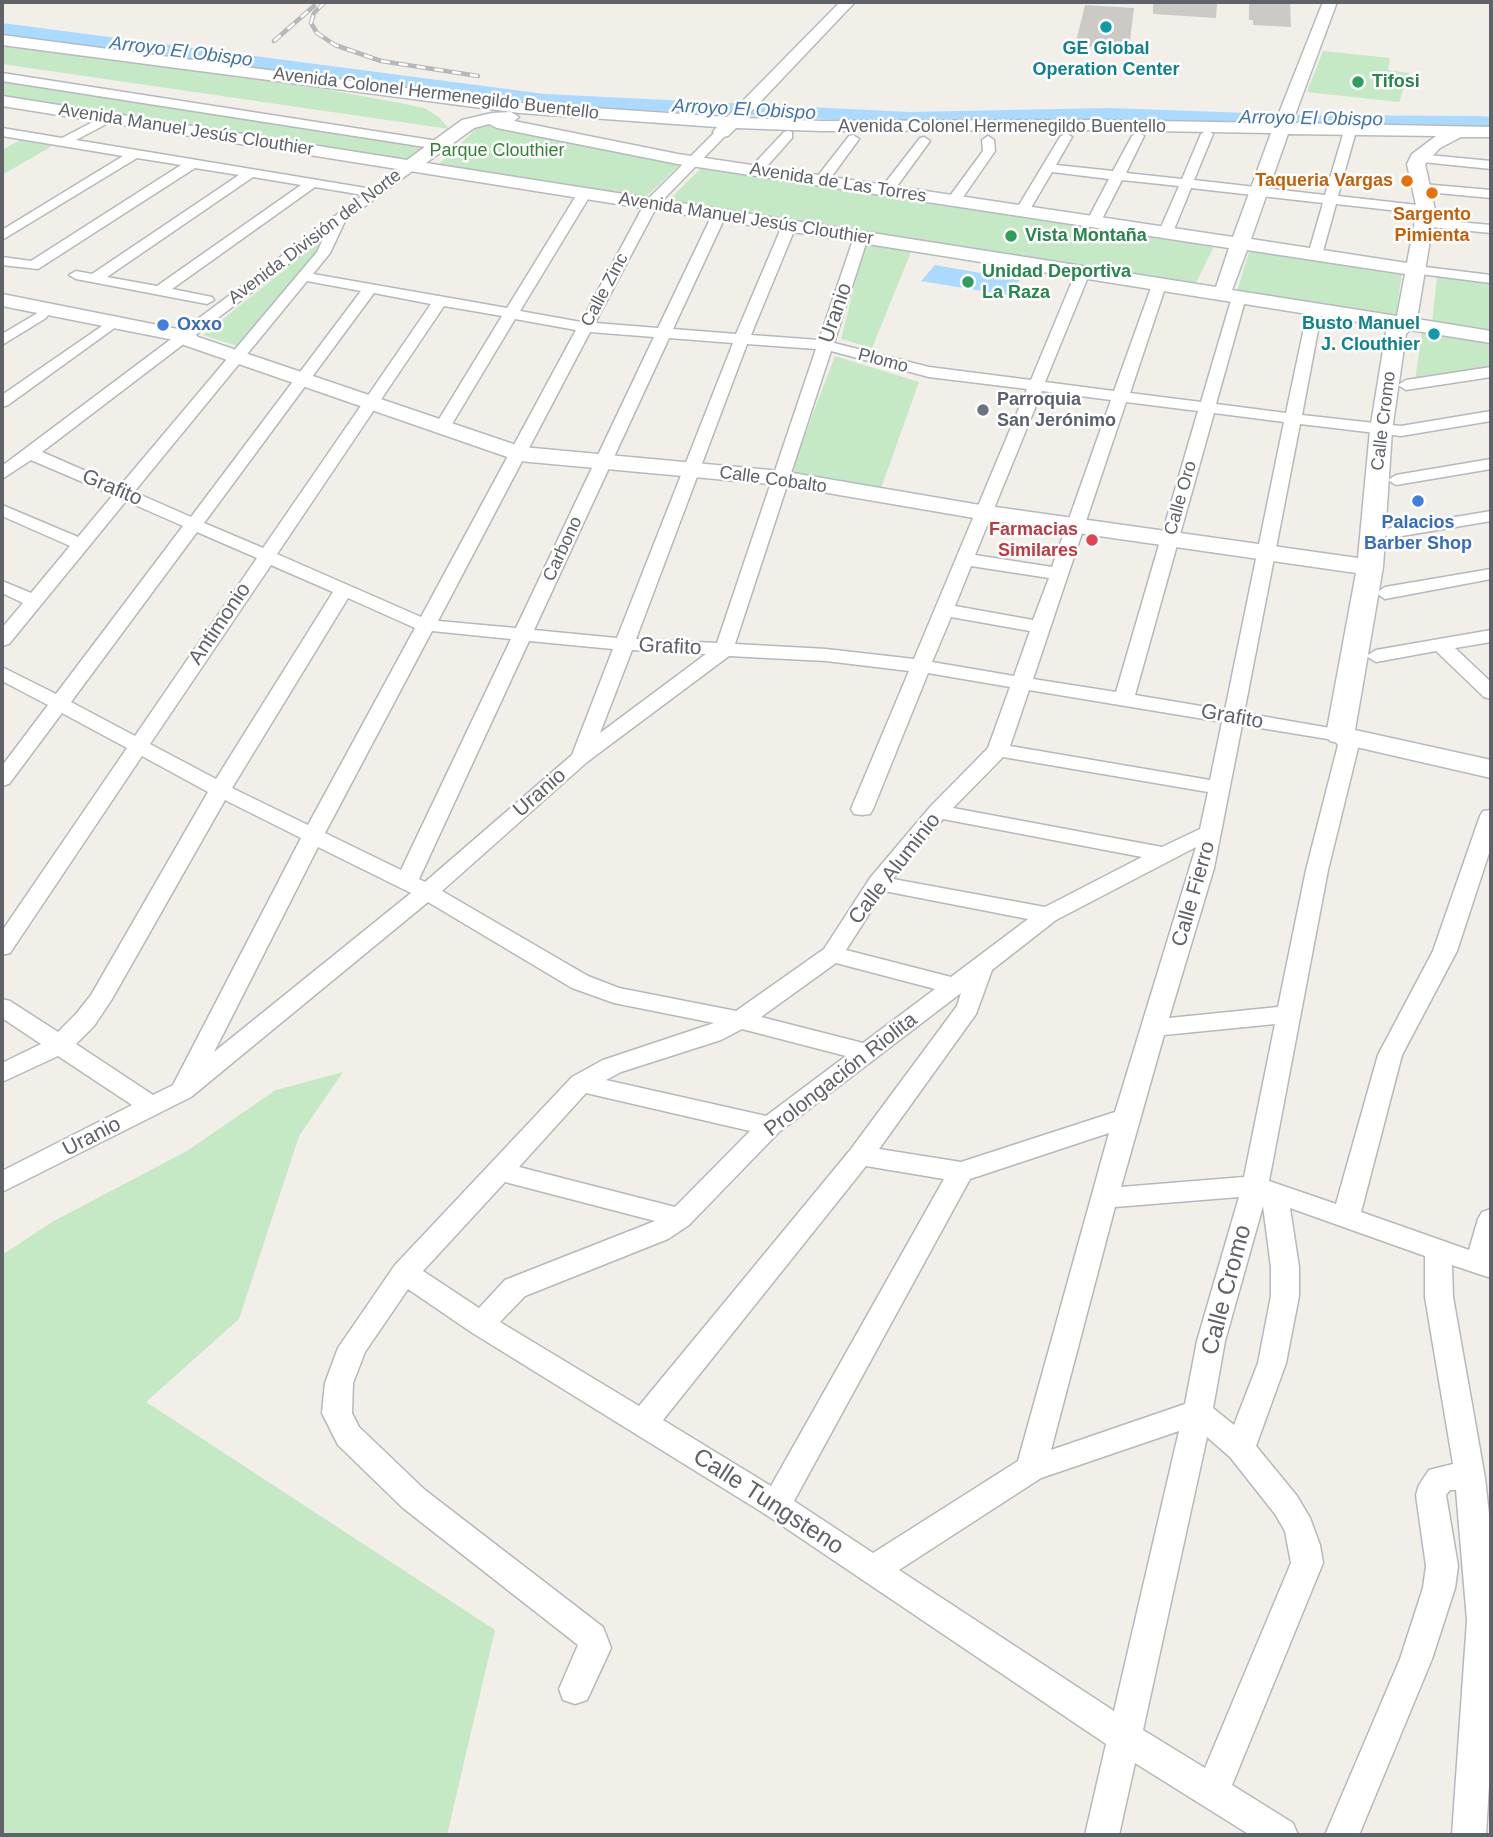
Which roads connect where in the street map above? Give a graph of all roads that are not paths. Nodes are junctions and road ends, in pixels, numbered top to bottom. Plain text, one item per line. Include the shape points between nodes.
1 (848, 2) edge
2 (1330, 2) edge
3 (2, 40) edge
4 (263, 73) junction
5 (2, 77) edge
6 (2, 100) edge
7 (1491, 117) edge
8 (108, 118) junction
9 (482, 120) junction
10 (729, 125) junction
11 (1283, 125) junction
12 (912, 127) junction
13 (787, 130) junction
14 (1242, 131) junction
15 (1478, 131) edge
16 (2, 132) edge
17 (20, 134) junction
18 (1207, 134) junction
19 (1349, 134) junction
20 (1138, 136) junction
21 (1066, 137) junction
22 (853, 139) junction
23 (988, 140) junction
24 (924, 141) junction
25 (64, 142) junction
26 (2, 143) edge
27 (1434, 144) junction
28 (438, 145) junction
29 (135, 154) junction
30 (1418, 158) junction
31 (691, 161) junction
32 (192, 164) junction
33 (1491, 164) edge
34 (410, 166) junction
35 (1049, 168) junction
36 (756, 170) junction
37 (250, 173) junction
38 (1118, 176) junction
39 (822, 180) junction
40 (312, 183) junction
41 (1188, 183) junction
42 (1423, 188) junction
43 (887, 190) junction
44 (1259, 191) junction
45 (374, 193) junction
46 (584, 194) junction
47 (1491, 194) edge
48 (954, 200) junction
49 (1331, 200) junction
50 (651, 204) junction
51 (1023, 210) junction
52 (719, 215) junction
53 (1426, 217) junction
54 (1094, 221) junction
55 (339, 222) junction
56 (789, 226) junction
57 (1491, 229) edge
58 (1167, 232) junction
59 (2, 236) edge
60 (862, 237) junction
61 (1242, 243) junction
62 (1315, 255) junction
63 (2, 261) edge
64 (33, 266) joint
65 (1417, 270) junction
66 (1083, 272) junction
67 (76, 275) dead end
68 (303, 275) junction
69 (95, 278) junction
70 (1491, 279) edge
71 (1159, 285) junction
72 (371, 288) junction
73 (160, 290) junction
74 (1232, 291) junction
75 (2, 300) edge
76 (207, 300) dead end
77 (440, 300) junction
78 (2, 307) edge
79 (1315, 309) junction
80 (512, 313) junction
81 (41, 315) junction
82 (1406, 323) junction
83 (111, 325) junction
84 (585, 327) junction
85 (664, 334) junction
86 (1491, 337) edge
87 (742, 338) junction
88 (185, 340) junction
89 (2, 341) edge
90 (825, 345) junction
91 (237, 355) junction
92 (1491, 372) edge
93 (304, 379) junction
94 (1038, 385) junction
95 (1406, 385) junction
96 (1120, 397) junction
97 (2, 402) edge
98 (370, 403) junction
99 (1206, 407) junction
100 (1491, 416) edge
101 (1293, 419) junction
102 (441, 429) junction
103 (1391, 430) junction
104 (30, 453) junction
105 (519, 454) junction
106 (603, 462) junction
107 (1491, 464) edge
108 (692, 470) junction
109 (2, 474) edge
110 (781, 478) junction
111 (1396, 480) junction
112 (123, 492) junction
113 (2, 510) edge
114 (985, 512) junction
115 (1491, 516) edge
116 (192, 523) junction
117 (1076, 526) junction
118 (1390, 533) junction
119 (1169, 539) junction
120 (80, 544) junction
121 (1265, 552) junction
122 (266, 556) junction
123 (964, 559) junction
124 (1370, 567) junction
125 (1491, 574) edge
126 (1061, 575) junction
127 (2, 586) edge
128 (344, 591) junction
129 (1385, 593) junction
130 (33, 601) junction
131 (944, 610) junction
132 (424, 625) junction
133 (1039, 627) junction
134 (523, 635) junction
135 (1491, 636) edge
136 (2, 640) edge
137 (623, 644) junction
138 (1441, 645) junction
139 (724, 650) junction
140 (1376, 656) junction
141 (920, 666) junction
142 (2, 673) edge
143 (1023, 682) junction
144 (1491, 693) edge
145 (1124, 698) junction
146 (58, 705) junction
147 (1233, 716) junction
148 (1349, 740) junction
149 (138, 747) junction
150 (998, 750) junction
151 (580, 758) junction
152 (1491, 769) edge
153 (2, 780) edge
154 (1221, 788) junction
155 (220, 790) junction
156 (862, 809) dead end
157 (938, 811) junction
158 (1491, 816) edge
159 (1212, 832) junction
160 (313, 836) junction
161 (1164, 854) junction
162 (878, 883) junction
163 (416, 887) junction
164 (1048, 915) junction
165 (2, 948) edge
166 (832, 954) junction
167 (981, 966) junction
168 (956, 986) junction
169 (2, 1007) edge
170 (1289, 1014) junction
171 (740, 1020) junction
172 (1154, 1028) junction
173 (60, 1045) junction
174 (868, 1053) junction
175 (2, 1073) edge
176 (581, 1083) junction
177 (182, 1091) junction
178 (153, 1107) junction
179 (1126, 1118) junction
180 (770, 1126) junction
181 (860, 1156) junction
182 (498, 1171) junction
183 (961, 1172) junction
184 (2, 1182) edge
185 (1264, 1189) junction
186 (1104, 1198) junction
187 (1346, 1217) junction
188 (680, 1218) junction
189 (1491, 1219) edge
190 (1438, 1250) junction
191 (1485, 1266) edge
192 (405, 1273) junction
193 (481, 1324) junction
194 (1198, 1412) junction
195 (644, 1422) junction
196 (1240, 1447) junction
197 (1031, 1469) junction
198 (1470, 1478) junction
199 (776, 1505) junction
200 (872, 1570) junction
201 (1487, 1621) edge
202 (575, 1689) dead end
203 (1126, 1738) junction
204 (1212, 1791) junction
205 (1102, 1835) edge
206 (1281, 1835) edge
207 (1342, 1835) edge
208 (1469, 1835) edge

1 - 10 street, Calle Zinc
2 - 11 street, Calle Oro
3 - 4 street
4 - 9 street, Avenida de Las Torres via 446,108
4 - 10 street, Avenida Colonel Hermenegildo Buentello via 520,108
5 - 28 street
6 - 8 street, Avenida Manuel Jesús Clouthier
7 - 15 street
8 - 25 street
8 - 34 street, Avenida Manuel Jesús Clouthier
9 - 10 street via 515,117
9 - 28 street, Avenida División del Norte
9 - 31 street, Avenida de Las Torres
10 - 13 street, Avenida Colonel Hermenegildo Buentello
10 - 13 street via 746,134
10 - 31 street, Calle Zinc
11 - 14 street
11 - 19 street
11 - 44 street, Calle Oro
12 - 13 street, Avenida Colonel Hermenegildo Buentello
12 - 14 street, Avenida Colonel Hermenegildo Buentello via 1067,125
12 - 23 street via 978,131
13 - 22 street
13 - 36 street
14 - 18 street
15 - 19 street
15 - 27 street
16 - 17 street
17 - 25 street
17 - 26 street
18 - 20 street
18 - 41 street
19 - 27 street
19 - 49 street
20 - 21 street
20 - 38 street
21 - 23 street
21 - 35 street
22 - 24 street
22 - 39 street
23 - 24 street
23 - 48 street via 989,151
24 - 43 street
25 - 29 street
27 - 30 street
28 - 34 street, Avenida División del Norte
29 - 32 street
29 - 59 street
30 - 33 street
30 - 42 street via 1416,170
31 - 36 street, Avenida de Las Torres
31 - 50 street, Calle Zinc
32 - 37 street
32 - 64 street
34 - 45 street, Avenida División del Norte
34 - 46 street, Avenida Manuel Jesús Clouthier
35 - 38 street
35 - 51 street
36 - 39 street, Avenida de Las Torres
37 - 40 street
37 - 69 street
38 - 41 street
38 - 54 street
39 - 43 street, Avenida de Las Torres
40 - 45 street
40 - 73 street
41 - 44 street
41 - 58 street
42 - 47 street
42 - 53 street
43 - 48 street, Avenida de Las Torres
44 - 49 street
44 - 61 street, Calle Oro
45 - 55 street, Avenida División del Norte
46 - 50 street, Avenida Manuel Jesús Clouthier
46 - 80 street
48 - 51 street, Avenida de Las Torres
49 - 53 street
49 - 62 street
50 - 52 street, Avenida Manuel Jesús Clouthier
50 - 84 street, Calle Zinc
51 - 54 street, Avenida de Las Torres
52 - 56 street, Avenida Manuel Jesús Clouthier
52 - 85 street, Carbono
53 - 57 street
53 - 65 street
54 - 58 street, Avenida de Las Torres
55 - 68 street via 329,244
55 - 88 street, Avenida División del Norte
56 - 60 street, Avenida Manuel Jesús Clouthier
56 - 87 street
58 - 61 street, Avenida de Las Torres
60 - 66 street, Avenida Manuel Jesús Clouthier
60 - 90 street, Uranio
61 - 62 street, Avenida de Las Torres
61 - 74 street, Calle Oro
62 - 65 street, Avenida de Las Torres
63 - 64 street
65 - 70 street
65 - 82 street
66 - 71 street, Avenida Manuel Jesús Clouthier
66 - 94 street
67 - 69 street
68 - 72 street, Plomo
68 - 91 street
69 - 73 street
71 - 74 street, Avenida Manuel Jesús Clouthier
71 - 96 street, Calle Aluminio
72 - 77 street, Plomo
72 - 93 street
73 - 76 street
74 - 79 street, Avenida Manuel Jesús Clouthier
74 - 99 street, Calle Oro
75 - 83 street
77 - 80 street, Plomo
77 - 98 street, Antimonio
78 - 81 street
79 - 82 street, Avenida Manuel Jesús Clouthier
79 - 101 street, Calle Fierro
80 - 84 street, Plomo
80 - 102 street
81 - 83 street
81 - 89 street
82 - 86 street, Avenida Manuel Jesús Clouthier
82 - 95 street, Calle Cromo via 1415,334
82 - 103 street, Calle Cromo via 1396,332
83 - 88 street, Calle Cobalto
83 - 97 street
84 - 85 street, Plomo
84 - 105 street, Calle Zinc
85 - 87 street, Plomo
85 - 106 street, Carbono
87 - 90 street, Plomo
87 - 108 street
88 - 91 street, Calle Cobalto
88 - 104 street, Avenida División del Norte
90 - 94 street, Plomo via 905,368
90 - 110 street, Uranio
91 - 93 street, Calle Cobalto
91 - 112 street
92 - 95 street
93 - 98 street, Calle Cobalto
93 - 116 street
94 - 96 street, Plomo
94 - 114 street
95 - 103 street, Calle Cromo
96 - 99 street, Plomo
96 - 117 street, Calle Aluminio
98 - 102 street, Calle Cobalto
98 - 122 street, Antimonio
99 - 101 street, Plomo
99 - 119 street, Calle Oro
100 - 103 street, Plomo
101 - 103 street, Plomo
101 - 121 street, Calle Fierro
102 - 105 street, Calle Cobalto
103 - 111 street, Calle Cromo
103 - 124 street, Calle Cromo
104 - 109 street, Avenida División del Norte
104 - 112 street, Grafito
105 - 106 street, Calle Cobalto
105 - 132 street, Calle Zinc
106 - 108 street, Calle Cobalto
106 - 134 street, Carbono
107 - 111 street
108 - 110 street, Calle Cobalto
108 - 137 street
110 - 114 street, Calle Cobalto
110 - 139 street, Uranio
111 - 118 street, Calle Cromo
112 - 116 street, Grafito
112 - 120 street
113 - 120 street
114 - 117 street, Calle Cobalto
114 - 123 street
115 - 118 street
116 - 122 street, Grafito
116 - 146 street
117 - 119 street, Calle Cobalto
117 - 126 street, Calle Aluminio
118 - 129 street, Calle Cromo
119 - 121 street, Calle Cobalto
119 - 145 street, Calle Oro
120 - 130 street
121 - 124 street, Calle Cobalto
121 - 147 street, Calle Fierro
122 - 128 street, Grafito
122 - 149 street, Antimonio
123 - 126 street
123 - 131 street
124 - 148 street, Calle Cromo
125 - 129 street
126 - 133 street, Calle Aluminio
127 - 130 street
128 - 132 street, Grafito
128 - 155 street
129 - 140 street, Calle Cromo
130 - 136 street
131 - 133 street
131 - 141 street
132 - 134 street, Grafito
132 - 160 street, Calle Zinc
133 - 143 street, Calle Aluminio
134 - 137 street, Grafito
134 - 163 street, Carbono
135 - 138 street
137 - 139 street, Grafito
137 - 151 street
138 - 140 street
138 - 144 street
139 - 141 street, Grafito
139 - 151 street, Uranio
140 - 148 street, Calle Cromo
141 - 143 street, Grafito
141 - 156 street
142 - 146 street
143 - 145 street, Grafito
143 - 150 street, Calle Aluminio
145 - 147 street, Grafito
146 - 149 street
146 - 153 street
147 - 148 street, Grafito
147 - 154 street, Calle Fierro
148 - 152 street
148 - 170 street, Calle Cromo
149 - 155 street
149 - 165 street, Antimonio
150 - 154 street
150 - 157 street, Calle Aluminio
151 - 163 street, Uranio
154 - 159 street, Calle Fierro
155 - 160 street
155 - 173 street via 100,999
157 - 161 street
157 - 162 street, Calle Aluminio
158 - 187 street via 1445,951 1390,1055
159 - 161 street, Prolongación Riolita
159 - 172 street, Calle Fierro
160 - 163 street
160 - 177 street, Calle Zinc
161 - 164 street, Prolongación Riolita
162 - 164 street
162 - 166 street, Calle Aluminio
163 - 171 street via 580,982 624,997
163 - 177 street, Uranio
164 - 167 street, Prolongación Riolita
166 - 168 street
166 - 171 street, Calle Aluminio
167 - 168 street, Prolongación Riolita
167 - 181 street via 968,1008
168 - 174 street, Prolongación Riolita
169 - 173 street
170 - 172 street
170 - 185 street, Calle Cromo
171 - 174 street
171 - 176 street, Calle Aluminio via 689,1044 612,1066
172 - 179 street, Calle Fierro
173 - 175 street
173 - 178 street
174 - 180 street, Prolongación Riolita
176 - 180 street
176 - 182 street, Calle Aluminio
177 - 178 street, Uranio
178 - 184 street, Uranio
179 - 183 street
179 - 186 street, Calle Fierro
180 - 188 street, Prolongación Riolita
181 - 183 street
181 - 195 street
182 - 188 street
182 - 192 street, Calle Aluminio
183 - 199 street
185 - 186 street
185 - 187 street
185 - 194 street, Calle Cromo via 1211,1341
185 - 196 street via 1285,1267 1285,1296 1272,1363
186 - 197 street, Calle Fierro
187 - 190 street
188 - 193 street, Prolongación Riolita via 646,1238 516,1288
189 - 191 street
190 - 191 street
190 - 198 street via 1439,1297
192 - 193 street, Calle Tungsteno
192 - 202 street, Calle Aluminio via 352,1348 339,1383 337,1413 348,1436 414,1499 592,1637 595,1648
193 - 195 street, Calle Tungsteno
194 - 196 street
194 - 197 street
194 - 203 street, Calle Cromo
195 - 199 street, Calle Tungsteno
196 - 204 street via 1299,1527 1307,1563
197 - 200 street
198 - 201 street
198 - 207 street via 1450,1477 1434,1485 1431,1495 1440,1588 1416,1659
199 - 200 street, Calle Tungsteno
200 - 203 street, Calle Tungsteno
201 - 208 street
203 - 204 street, Calle Tungsteno
203 - 205 street, Calle Cromo
204 - 206 street, Calle Tungsteno

